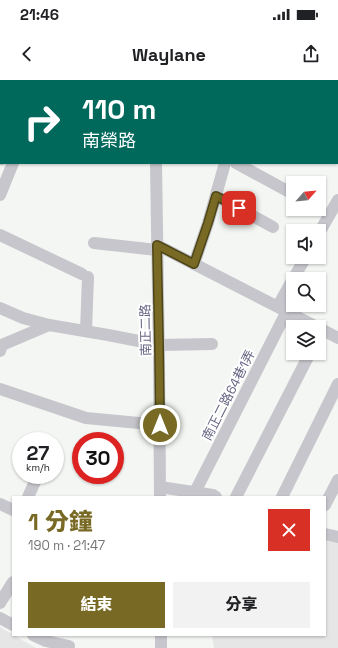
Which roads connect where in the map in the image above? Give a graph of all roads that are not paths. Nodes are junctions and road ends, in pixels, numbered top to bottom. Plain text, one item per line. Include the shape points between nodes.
1 (11, 164) edge
2 (156, 164) edge
3 (225, 164) edge
4 (238, 164) edge
5 (286, 190) edge
6 (0, 195) edge
7 (216, 196) junction
8 (338, 200) edge
9 (324, 224) edge
10 (273, 227) dead end
11 (0, 235) edge
12 (94, 243) dead end
13 (157, 247) junction
14 (194, 264) junction
15 (286, 298) edge
16 (0, 308) edge
17 (282, 309) junction
18 (301, 320) edge
19 (49, 325) junction
20 (86, 331) junction
21 (326, 333) edge
22 (338, 338) edge
23 (212, 344) dead end
24 (159, 345) junction
25 (1, 347) edge
26 (306, 360) edge
27 (338, 384) edge
28 (0, 389) edge
29 (160, 425) junction
30 (338, 480) edge
31 (34, 484) edge
32 (160, 492) edge
33 (195, 492) junction
34 (28, 496) edge
35 (214, 496) edge
36 (237, 496) edge
37 (282, 496) edge
38 (326, 503) edge
39 (0, 504) edge
40 (12, 510) edge
41 (326, 534) edge
42 (338, 537) edge
43 (12, 584) edge
44 (0, 603) edge
45 (0, 618) edge
46 (12, 624) edge
47 (35, 636) edge
48 (161, 636) edge
49 (71, 643) edge
50 (161, 648) edge

1 - 6 street
2 - 13 street, 南正二路
3 - 7 street
4 - 5 street
7 - 10 street
7 - 14 street
8 - 9 street
11 - 20 street via 85,275
12 - 13 street
13 - 14 street
13 - 24 street, 南正二路
14 - 17 street
15 - 17 street, 南正二路64巷1弄
16 - 19 street
17 - 18 street
17 - 33 street, 南正二路64巷1弄
19 - 20 street
19 - 25 street
20 - 24 street
21 - 22 street
23 - 24 street
24 - 29 street, 南正二路
26 - 36 street
27 - 37 street
28 - 29 street via 86,418
29 - 32 street, 南正二路
30 - 38 street
31 - 34 street
32 - 33 street
33 - 35 street
39 - 40 street
41 - 42 street
43 - 44 street
45 - 46 street
47 - 49 street via 46,641
48 - 50 street

